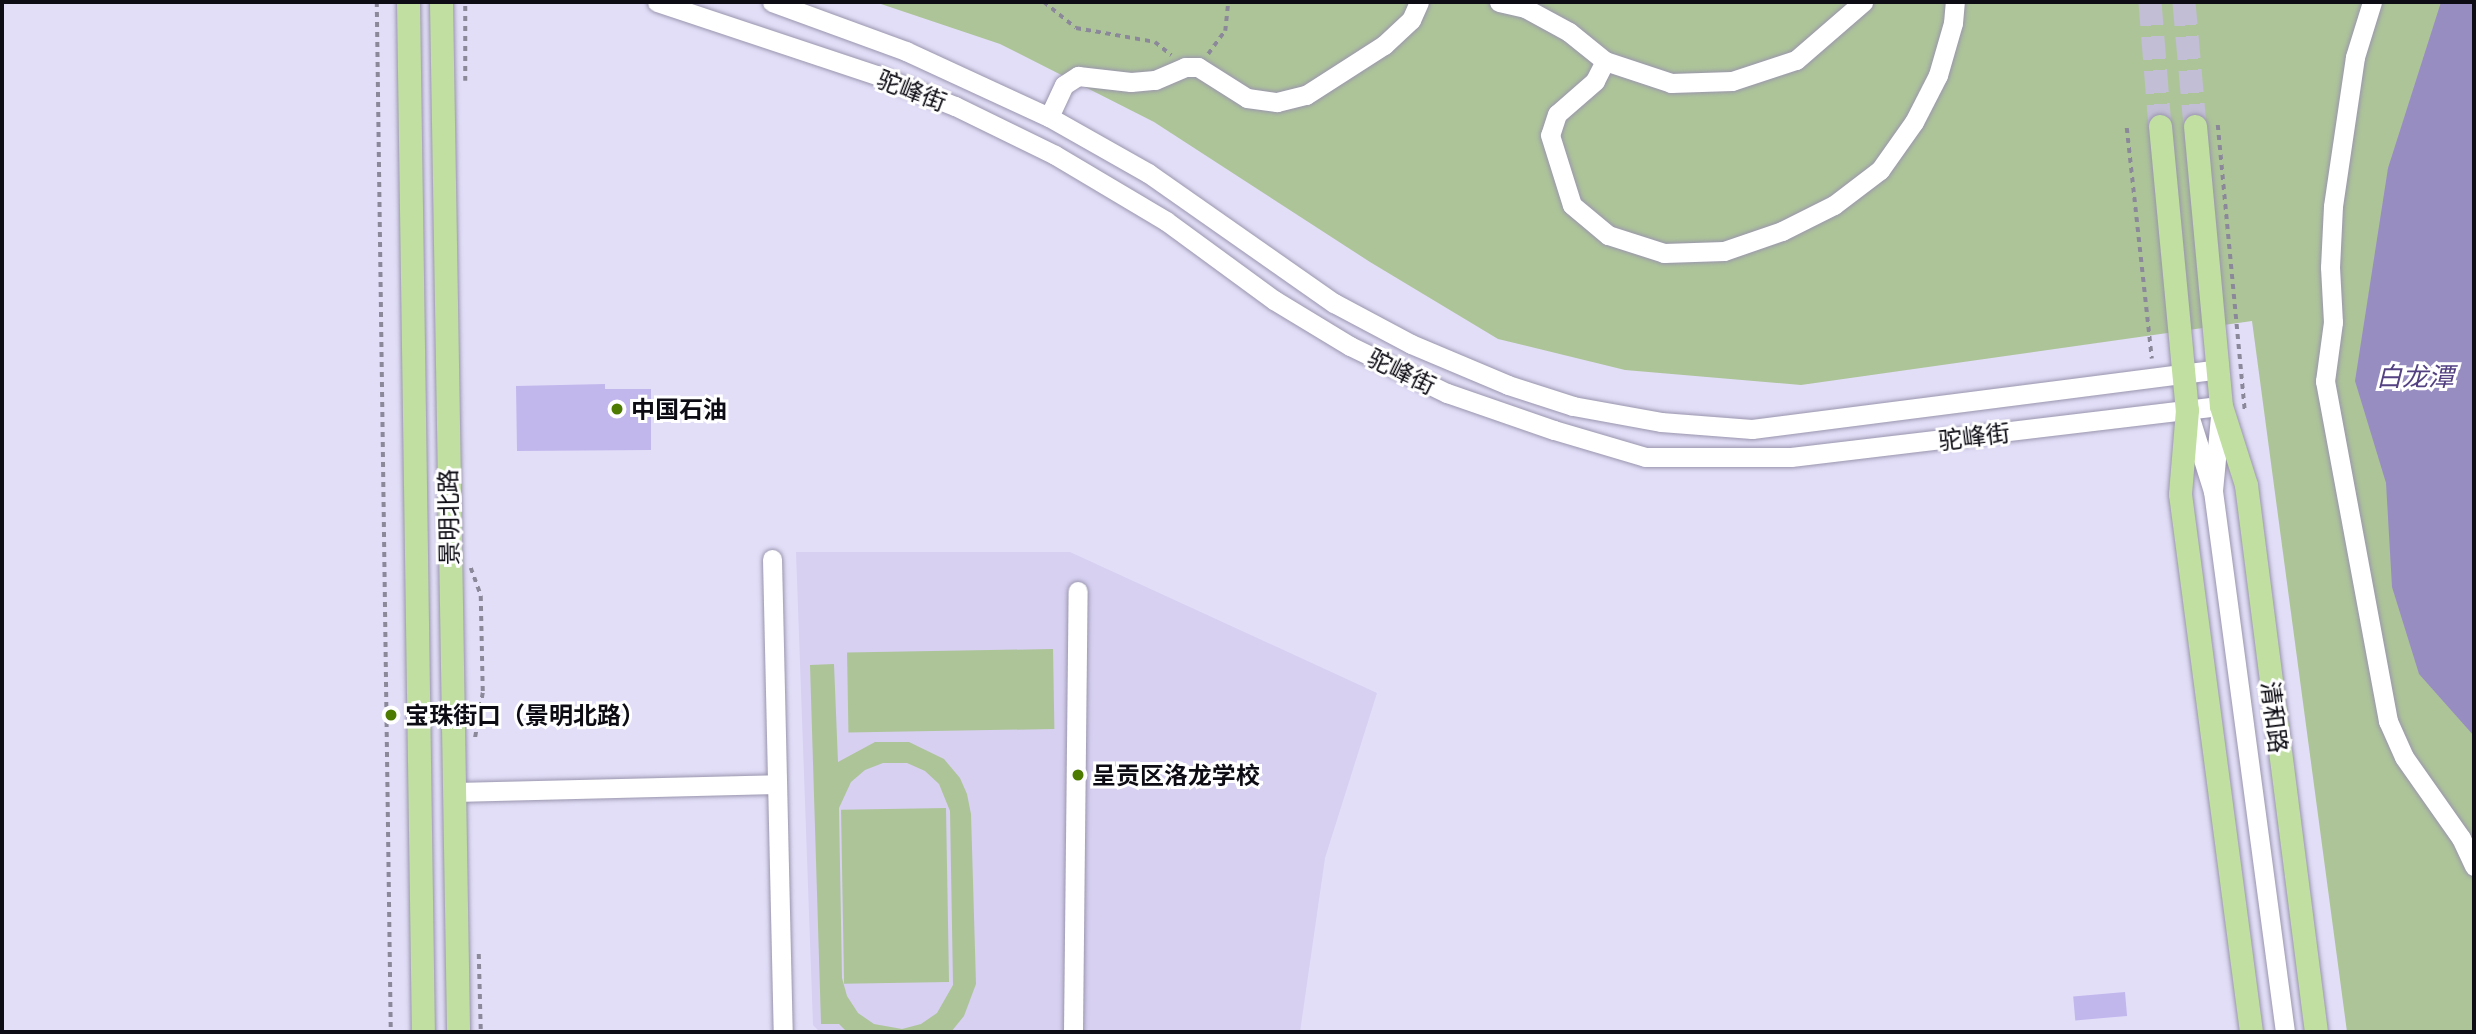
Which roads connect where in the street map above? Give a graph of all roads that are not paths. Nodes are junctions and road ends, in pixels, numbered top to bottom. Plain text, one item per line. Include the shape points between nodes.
1 (408, 2) edge
2 (440, 2) edge
3 (657, 2) edge
4 (772, 2) edge
5 (1419, 2) edge
6 (1499, 2) edge
7 (1863, 2) edge
8 (1955, 2) edge
9 (2372, 2) edge
10 (1605, 61) junction
11 (1049, 117) junction
12 (2160, 126) tunnel mouth
13 (2206, 126) tunnel mouth
14 (2218, 369) junction
15 (2184, 374) junction
16 (2221, 406) junction
17 (2187, 410) junction
18 (2213, 491) junction
19 (772, 559) dead end
20 (1078, 591) dead end
21 (777, 784) junction
22 (454, 792) junction
23 (2474, 866) edge
24 (423, 1032) edge
25 (458, 1032) edge
26 (783, 1032) edge
27 (1073, 1032) edge
28 (2250, 1032) edge
29 (2285, 1032) edge
30 (2316, 1032) edge

1 - 24 main road, 景明北路
2 - 22 main road, 景明北路
3 - 17 street, 驼峰街 via 877,75 955,106 1055,155 1166,221 1274,300 1350,346 1447,393 1645,457 1791,457
4 - 11 street, 驼峰街 via 906,51
5 - 11 street via 1411,20 1384,45 1306,95 1277,102 1247,98 1192,67 1155,80 1131,82 1078,76 1064,85
6 - 10 street via 1525,8 1569,32
7 - 10 street via 1796,60 1732,81 1671,82
8 - 10 street via 1938,75 1880,170 1834,205 1782,231 1724,251 1664,253 1608,235 1572,205 1550,135 1556,114 1595,81
9 - 23 street via 2355,57 2333,206 2333,322 2325,381 2388,720 2404,757 2461,838
11 - 15 street, 驼峰街 via 1148,173 1334,303 1423,349 1573,406 1661,422 1752,429
12 - 15 main road, 清和路
13 - 14 main road, 清和路
14 - 15 street, 驼峰街
14 - 16 main road, 清和路
15 - 17 main road, 清和路
16 - 17 street, 驼峰街
16 - 18 street, 清和路
16 - 30 main road, 清和路 via 2246,485
17 - 18 street, 清和路
17 - 28 main road, 清和路 via 2180,494
18 - 29 street, 清和路
19 - 21 street
20 - 27 street
21 - 22 street
21 - 26 street
22 - 25 main road, 景明北路

